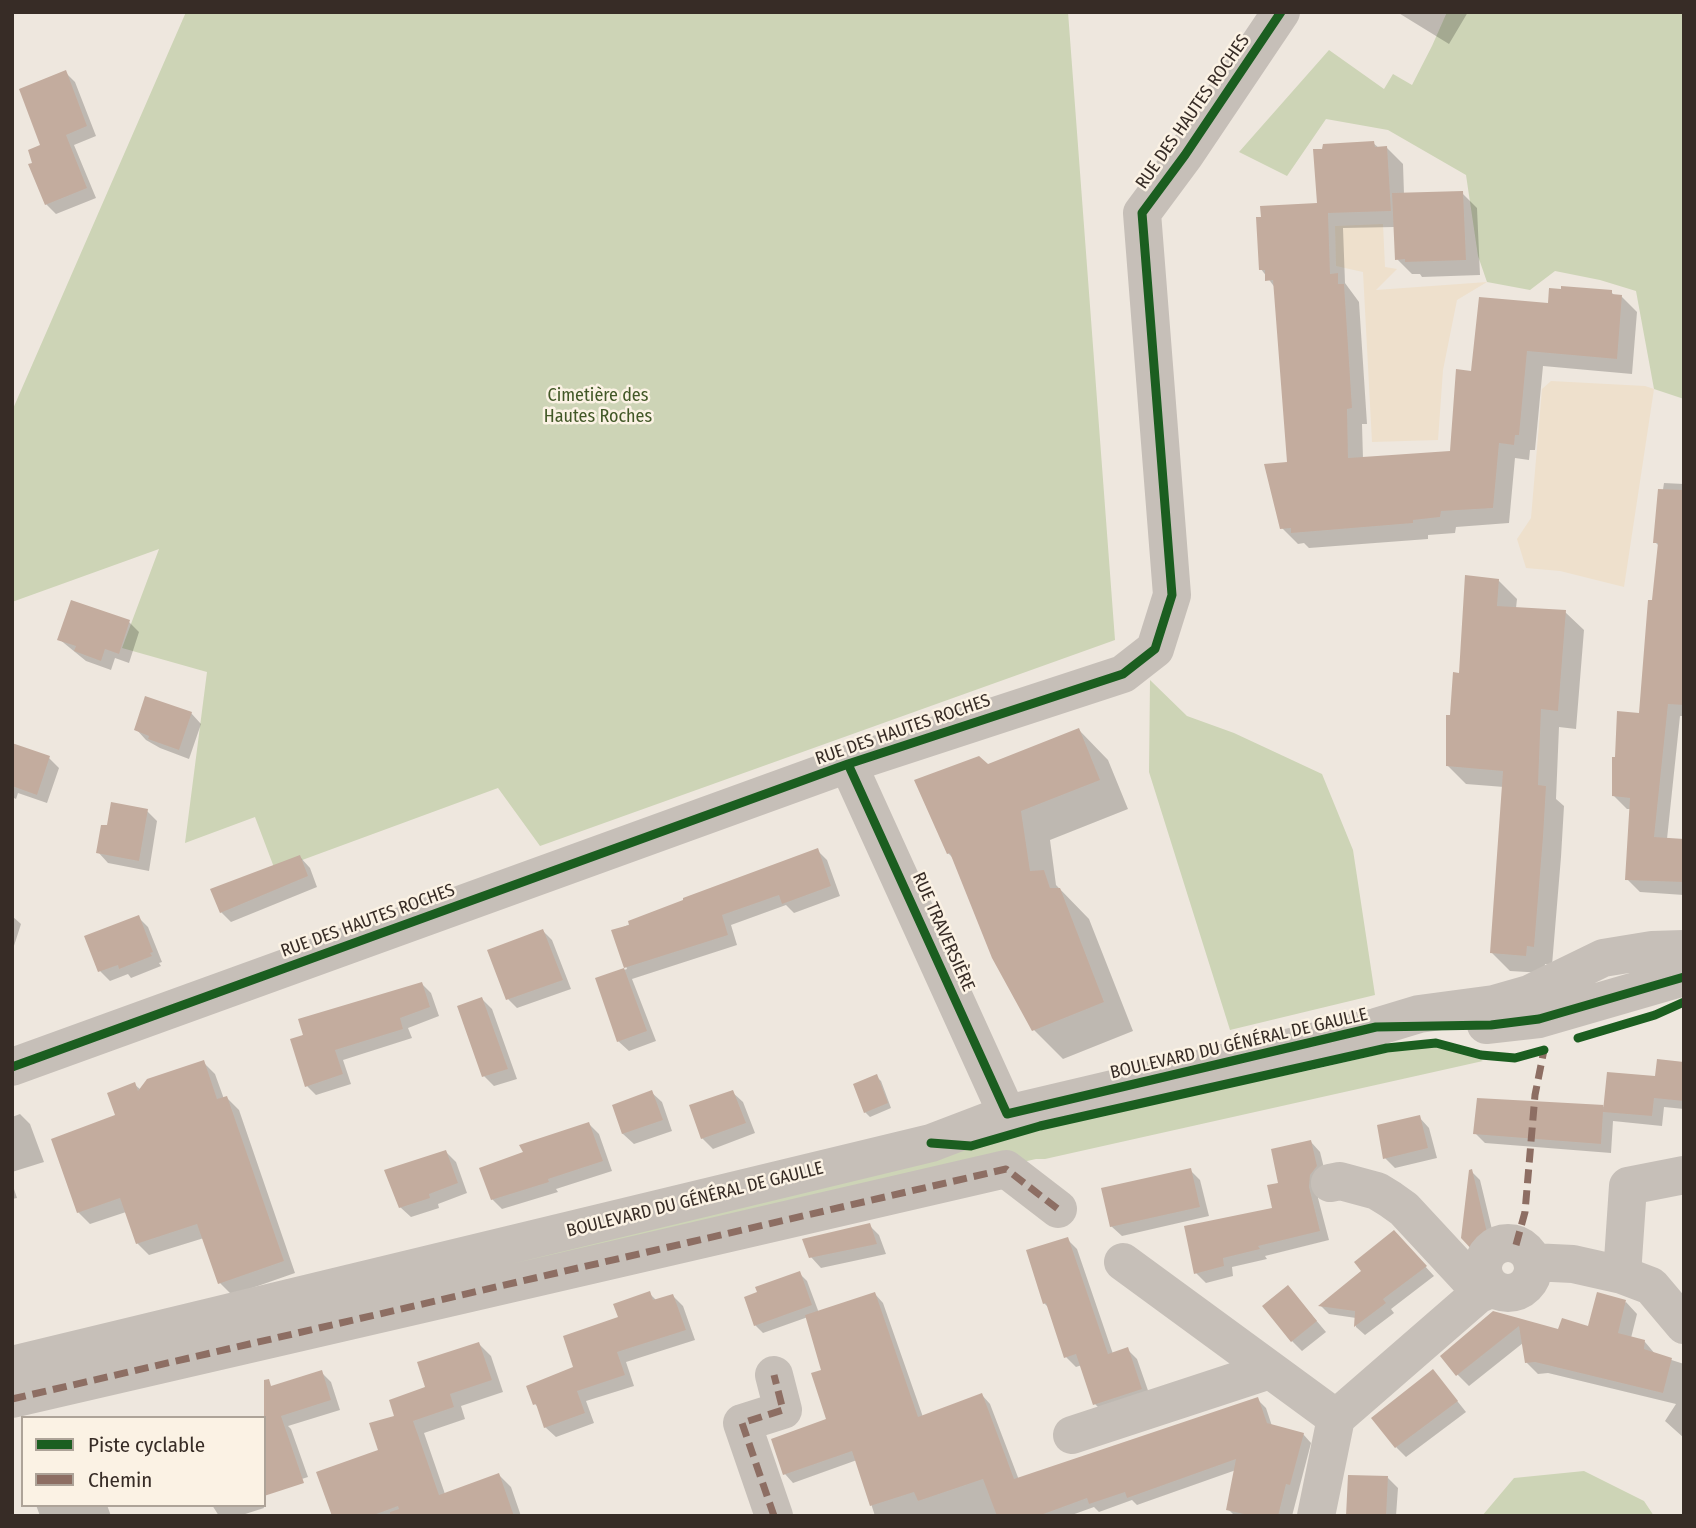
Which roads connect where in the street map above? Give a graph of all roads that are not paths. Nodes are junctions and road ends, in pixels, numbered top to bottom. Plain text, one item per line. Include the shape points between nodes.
1 (1281, 12) edge
2 (848, 764) junction
3 (1684, 949) edge
4 (1684, 977) edge
5 (1376, 1027) junction
6 (12, 1067) edge
7 (1007, 1114) junction
8 (1684, 1175) edge
9 (1330, 1183) dead end
10 (1058, 1209) dead end
11 (1123, 1262) dead end
12 (1622, 1275) junction
13 (1485, 1289) junction
14 (1684, 1325) edge
15 (12, 1364) edge
16 (1270, 1370) junction
17 (775, 1375) dead end
18 (12, 1399) edge
19 (1336, 1418) junction
20 (1072, 1435) dead end
21 (774, 1516) edge
22 (1316, 1516) edge

1 - 2 street, RUE DES HAUTES ROCHES via 1142,213 1172,595 1155,649 1124,674
2 - 6 street, RUE DES HAUTES ROCHES
2 - 7 street, RUE TRAVERSIÈRE
3 - 5 street, BOULEVARD DU GÉNÉRAL DE GAULLE via 1603,958 1529,994 1494,1004 1419,1014
4 - 5 street, BOULEVARD DU GÉNÉRAL DE GAULLE via 1539,1019 1491,1025
5 - 7 street, BOULEVARD DU GÉNÉRAL DE GAULLE
7 - 15 street, BOULEVARD DU GÉNÉRAL DE GAULLE via 931,1143
8 - 12 street via 1628,1186
9 - 13 street via 1340,1181 1390,1199
10 - 18 street, BOULEVARD DU GÉNÉRAL DE GAULLE via 1006,1169
11 - 16 street
12 - 13 street via 1573,1264 1532,1262 1527,1252 1508,1243 1487,1254
12 - 14 street via 1651,1286
13 - 19 street
16 - 19 street
16 - 20 street
17 - 21 street via 783,1410 742,1423
19 - 22 street

